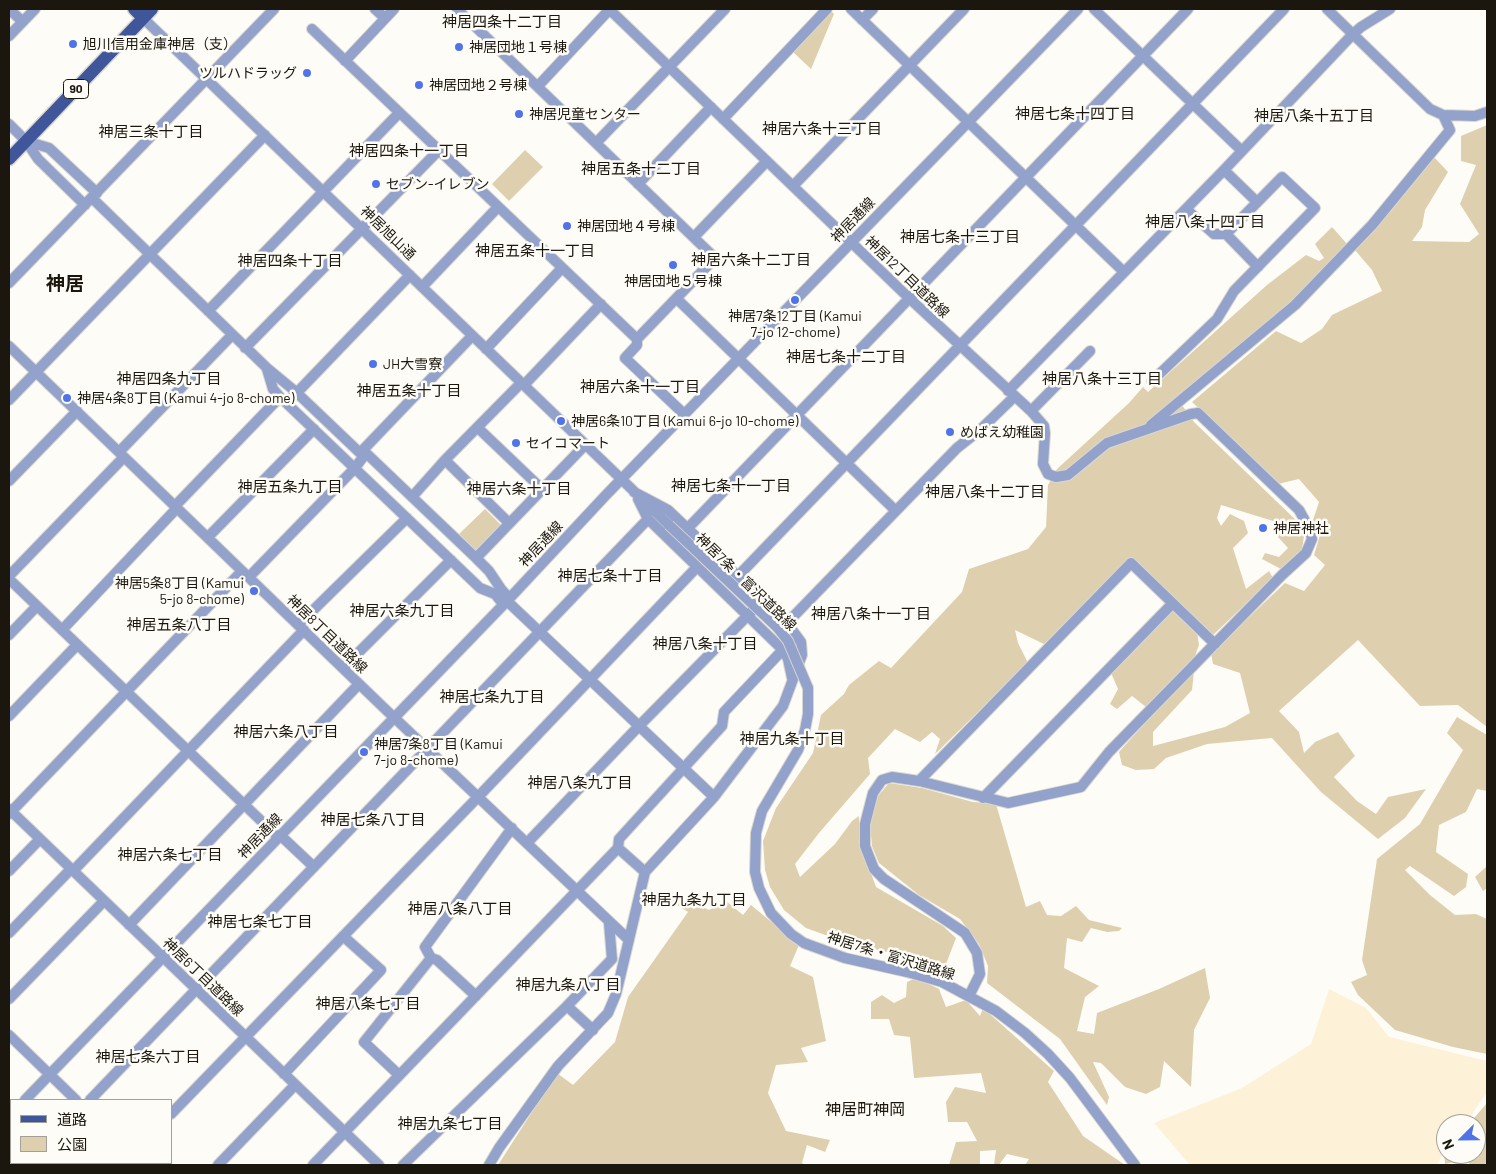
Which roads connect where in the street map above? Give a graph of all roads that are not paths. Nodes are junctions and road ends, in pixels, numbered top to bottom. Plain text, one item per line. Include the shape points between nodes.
1 (9, 9) edge
2 (35, 9) edge
3 (134, 9) edge
4 (274, 9) edge
5 (375, 9) edge
6 (394, 9) edge
7 (457, 9) edge
8 (610, 9) edge
9 (725, 9) edge
10 (828, 9) edge
11 (851, 9) edge
12 (873, 9) edge
13 (964, 9) edge
14 (1078, 9) edge
15 (1094, 9) edge
16 (1188, 9) edge
17 (1284, 9) edge
18 (1327, 9) edge
19 (1390, 9) edge
20 (148, 13) edge
21 (385, 18) junction
22 (862, 20) junction
23 (22, 21) junction
24 (312, 29) dead end
25 (1353, 34) junction
26 (9, 36) edge
27 (1143, 56) junction
28 (345, 61) junction
29 (909, 65) junction
30 (669, 67) junction
31 (206, 79) junction
32 (538, 86) junction
33 (1193, 104) junction
34 (711, 107) junction
35 (1487, 112) edge
36 (400, 113) junction
37 (1443, 114) junction
38 (724, 119) junction
39 (968, 121) junction
40 (9, 124) edge
41 (264, 135) junction
42 (26, 141) junction
43 (596, 143) junction
44 (439, 150) junction
45 (1242, 151) junction
46 (9, 159) edge
47 (767, 161) junction
48 (1224, 170) junction
49 (1027, 177) junction
50 (638, 184) junction
51 (793, 186) junction
52 (323, 192) junction
53 (91, 198) junction
54 (1257, 202) junction
55 (498, 207) junction
56 (1186, 209) junction
57 (1076, 225) junction
58 (362, 229) junction
59 (1226, 234) junction
60 (694, 237) junction
61 (851, 242) junction
62 (150, 255) junction
63 (1258, 267) junction
64 (562, 268) junction
65 (1124, 272) junction
66 (410, 275) junction
67 (9, 283) edge
68 (422, 287) junction
69 (909, 298) junction
70 (677, 299) junction
71 (600, 304) junction
72 (208, 311) junction
73 (232, 335) junction
74 (472, 336) junction
75 (637, 339) junction
76 (960, 345) junction
77 (9, 346) edge
78 (245, 348) junction
79 (486, 349) junction
80 (1090, 351) dead end
81 (739, 358) junction
82 (267, 368) junction
83 (36, 372) junction
84 (1152, 381) dead end
85 (522, 384) junction
86 (296, 392) junction
87 (1011, 394) junction
88 (9, 400) edge
89 (283, 400) junction
90 (77, 411) junction
91 (1030, 412) junction
92 (684, 414) junction
93 (798, 415) junction
94 (478, 428) junction
95 (314, 429) junction
96 (1147, 429) junction
97 (585, 445) junction
98 (363, 453) junction
99 (122, 455) junction
100 (445, 460) junction
101 (846, 463) junction
102 (355, 468) junction
103 (621, 479) junction
104 (9, 481) edge
105 (542, 489) junction
106 (634, 492) junction
107 (412, 497) junction
108 (176, 507) junction
109 (896, 511) junction
110 (407, 518) junction
111 (648, 519) junction
112 (509, 523) junction
113 (688, 528) junction
114 (208, 537) junction
115 (476, 558) junction
116 (452, 560) junction
117 (697, 567) junction
118 (246, 574) junction
119 (738, 576) junction
120 (9, 577) edge
121 (762, 600) junction
122 (507, 601) junction
123 (1172, 604) junction
124 (37, 606) junction
125 (748, 616) junction
126 (787, 623) junction
127 (301, 628) junction
128 (62, 630) junction
129 (539, 632) junction
130 (9, 635) edge
131 (797, 635) junction
132 (1215, 644) junction
133 (77, 645) junction
134 (784, 651) junction
135 (343, 668) junction
136 (589, 680) junction
137 (793, 682) junction
138 (360, 684) junction
139 (127, 692) junction
140 (9, 716) edge
141 (394, 717) junction
142 (638, 727) junction
143 (429, 749) junction
144 (188, 750) junction
145 (684, 769) junction
146 (920, 781) junction
147 (478, 797) junction
148 (714, 797) junction
149 (983, 798) junction
150 (244, 805) junction
151 (9, 811) edge
152 (512, 828) junction
153 (279, 836) junction
154 (40, 840) junction
155 (527, 843) junction
156 (618, 848) junction
157 (314, 867) junction
158 (72, 870) junction
159 (9, 871) edge
160 (645, 872) junction
161 (577, 892) junction
162 (104, 901) junction
163 (609, 923) junction
164 (129, 925) junction
165 (9, 933) edge
166 (343, 936) junction
167 (629, 940) junction
168 (162, 957) junction
169 (431, 958) junction
170 (196, 990) junction
171 (476, 996) junction
172 (969, 996) junction
173 (9, 999) edge
174 (567, 1006) junction
175 (593, 1030) junction
176 (9, 1035) edge
177 (246, 1037) junction
178 (284, 1074) junction
179 (50, 1075) junction
180 (399, 1076) junction
181 (296, 1085) junction
182 (26, 1099) edge
183 (75, 1099) edge
184 (91, 1099) edge
185 (172, 1113) edge
186 (346, 1133) junction
187 (218, 1165) edge
188 (313, 1165) edge
189 (379, 1165) edge
190 (403, 1165) edge
191 (489, 1165) edge
192 (1135, 1165) edge

1 - 23 street
2 - 23 street
3 - 20 main road, 神居旭山通
4 - 31 street
5 - 21 street
6 - 21 street
7 - 32 street
8 - 30 street, 神居12丁目道路線
8 - 32 street
9 - 30 street
10 - 38 street
11 - 22 street
12 - 22 street
13 - 29 street
14 - 39 street, 神居通線
15 - 27 street
16 - 27 street
17 - 33 street
18 - 25 street
19 - 25 street
20 - 31 street, 神居旭山通
20 - 42 main road, 90
21 - 28 street
22 - 29 street
23 - 26 street
24 - 28 street
25 - 37 street via 1430,109
25 - 45 street
27 - 33 street
27 - 49 street
28 - 36 street
29 - 39 street
29 - 51 street
30 - 34 street, 神居12丁目道路線
30 - 43 street
31 - 41 street, 神居旭山通
31 - 53 street
32 - 43 street
33 - 45 street
33 - 57 street
34 - 38 street, 神居12丁目道路線
34 - 50 street
35 - 37 street via 1475,116
36 - 44 street
36 - 52 street
37 - 96 street via 1450,130 1372,225 1295,305
38 - 47 street, 神居12丁目道路線
39 - 49 street
39 - 61 street, 神居通線
40 - 42 street
41 - 52 street, 神居旭山通
41 - 62 street
42 - 46 main road, 90
42 - 53 street via 38,159
42 - 53 street via 49,148
43 - 50 street
44 - 55 street
44 - 58 street
45 - 48 street
47 - 51 street, 神居12丁目道路線
47 - 60 street
48 - 54 street
48 - 56 street
49 - 57 street
49 - 69 street
50 - 60 street
51 - 61 street, 神居12丁目道路線
52 - 58 street, 神居旭山通
52 - 72 street
53 - 62 street
53 - 67 street
54 - 59 street
54 - 63 street via 1282,177 1315,208
55 - 64 street
55 - 68 street
56 - 59 street via 1214,234
56 - 65 street
57 - 65 street
57 - 76 street
58 - 66 street, 神居旭山通
58 - 78 street
59 - 63 street
60 - 70 street via 716,258
61 - 69 street, 神居12丁目道路線
61 - 81 street, 神居通線
62 - 72 street
62 - 83 street
63 - 84 street via 1234,291 1217,319
64 - 71 street
64 - 79 street
65 - 87 street
66 - 68 street, 神居旭山通
66 - 86 street
68 - 74 street, 神居旭山通
69 - 76 street, 神居12丁目道路線
69 - 93 street
70 - 75 street
70 - 81 street
71 - 75 street
71 - 85 street
72 - 73 street
73 - 78 street
73 - 99 street
74 - 79 street, 神居旭山通
74 - 98 street
75 - 92 street via 637,345 625,358
76 - 87 street, 神居12丁目道路線
76 - 101 street
77 - 83 street, 神居8丁目道路線
78 - 82 street
79 - 85 street, 神居旭山通
80 - 91 street
81 - 92 street, 神居通線
81 - 93 street
82 - 86 street
82 - 89 street via 273,389
83 - 88 street
83 - 90 street, 神居8丁目道路線
85 - 94 street
85 - 97 street, 神居旭山通
86 - 89 street
86 - 98 street
87 - 91 street, 神居12丁目道路線
87 - 109 street via 981,429 957,448
89 - 95 street
89 - 108 street
90 - 99 street, 神居8丁目道路線
90 - 104 street
91 - 96 street, 神居12丁目道路線 via 1044,426 1043,464 1048,474 1056,478 1068,475 1107,443
92 - 103 street, 神居通線
93 - 101 street
93 - 113 street
94 - 100 street
94 - 105 street
95 - 102 street
95 - 114 street
96 - 132 street via 1198,413 1299,510 1309,528 1312,539 1306,553
97 - 103 street, 神居旭山通
97 - 105 street
98 - 102 street
98 - 107 street
99 - 108 street, 神居8丁目道路線
99 - 120 street
100 - 107 street
100 - 112 street
101 - 109 street
101 - 119 street
102 - 110 street
102 - 118 street
103 - 106 street, 神居7条・富沢道路線
103 - 122 street, 神居通線
105 - 112 street
106 - 111 street
106 - 113 street via 668,510
106 - 172 street, 神居7条・富沢道路線, bridge via 777,627 792,648 808,688 808,714 798,750 762,811 756,834 755,872 771,913 791,934 804,942 845,958 942,982
107 - 115 street
108 - 114 street, 神居8丁目道路線
108 - 128 street
109 - 126 street
110 - 116 street
110 - 127 street
111 - 117 street
111 - 129 street
112 - 115 street
113 - 119 street
114 - 118 street, 神居8丁目道路線
115 - 122 street via 489,571
116 - 122 street via 480,588
116 - 135 street
117 - 125 street
117 - 136 street
118 - 127 street, 神居8丁目道路線
118 - 139 street
119 - 121 street
120 - 124 street
121 - 125 street
121 - 126 street
122 - 129 street
122 - 141 street, 神居通線
123 - 132 street
123 - 146 street via 1131,563
123 - 149 street
124 - 128 street
124 - 130 street
125 - 134 street
125 - 142 street
126 - 131 street
127 - 135 street, 神居8丁目道路線
127 - 144 street
128 - 133 street
129 - 136 street
129 - 143 street
131 - 134 street
131 - 137 street via 802,655
132 - 149 street via 1109,752 1081,787 1008,803
133 - 139 street
133 - 140 street
134 - 137 street
134 - 145 street via 724,712 722,726
135 - 138 street, 神居8丁目道路線
136 - 142 street
136 - 147 street
137 - 148 street via 783,706
138 - 141 street, 神居8丁目道路線
138 - 150 street
139 - 144 street
139 - 151 street
141 - 143 street, 神居8丁目道路線
141 - 153 street, 神居通線
142 - 145 street
142 - 155 street
143 - 147 street, 神居8丁目道路線
143 - 157 street
144 - 150 street
144 - 158 street
145 - 148 street
145 - 156 street via 619,839
146 - 149 street
146 - 172 street via 892,777 882,780 864,824 865,846 874,869 884,879 965,933 977,952 980,974
147 - 152 street, 神居8丁目道路線
147 - 166 street
148 - 160 street
150 - 153 street
150 - 164 street
151 - 154 street, 神居6丁目道路線
152 - 155 street, 神居8丁目道路線
152 - 169 street via 425,947
153 - 157 street
153 - 168 street, 神居通線
154 - 158 street, 神居6丁目道路線
154 - 159 street
155 - 161 street, 神居8丁目道路線
156 - 160 street
156 - 161 street
157 - 170 street
158 - 162 street, 神居6丁目道路線
158 - 165 street
160 - 167 street
161 - 163 street, 神居8丁目道路線
161 - 171 street
162 - 164 street, 神居6丁目道路線
162 - 173 street
163 - 167 street, 神居8丁目道路線
163 - 174 street via 612,958
164 - 168 street, 神居6丁目道路線
166 - 177 street
166 - 178 street via 381,970
167 - 175 street via 616,994 608,1013
168 - 170 street, 神居6丁目道路線
168 - 179 street, 神居通線
169 - 171 street
169 - 180 street via 364,1042
170 - 177 street, 神居6丁目道路線
170 - 184 street
171 - 180 street
172 - 192 street, 神居7条・富沢道路線 via 1026,1033 1048,1054 1070,1078
174 - 175 street
174 - 190 street
175 - 191 street via 558,1066
176 - 179 street
177 - 178 street, 神居6丁目道路線
177 - 185 street
178 - 181 street, 神居6丁目道路線
179 - 182 street, 神居通線
179 - 183 street
180 - 186 street
181 - 186 street, 神居6丁目道路線
181 - 187 street
186 - 188 street
186 - 189 street, 神居6丁目道路線

